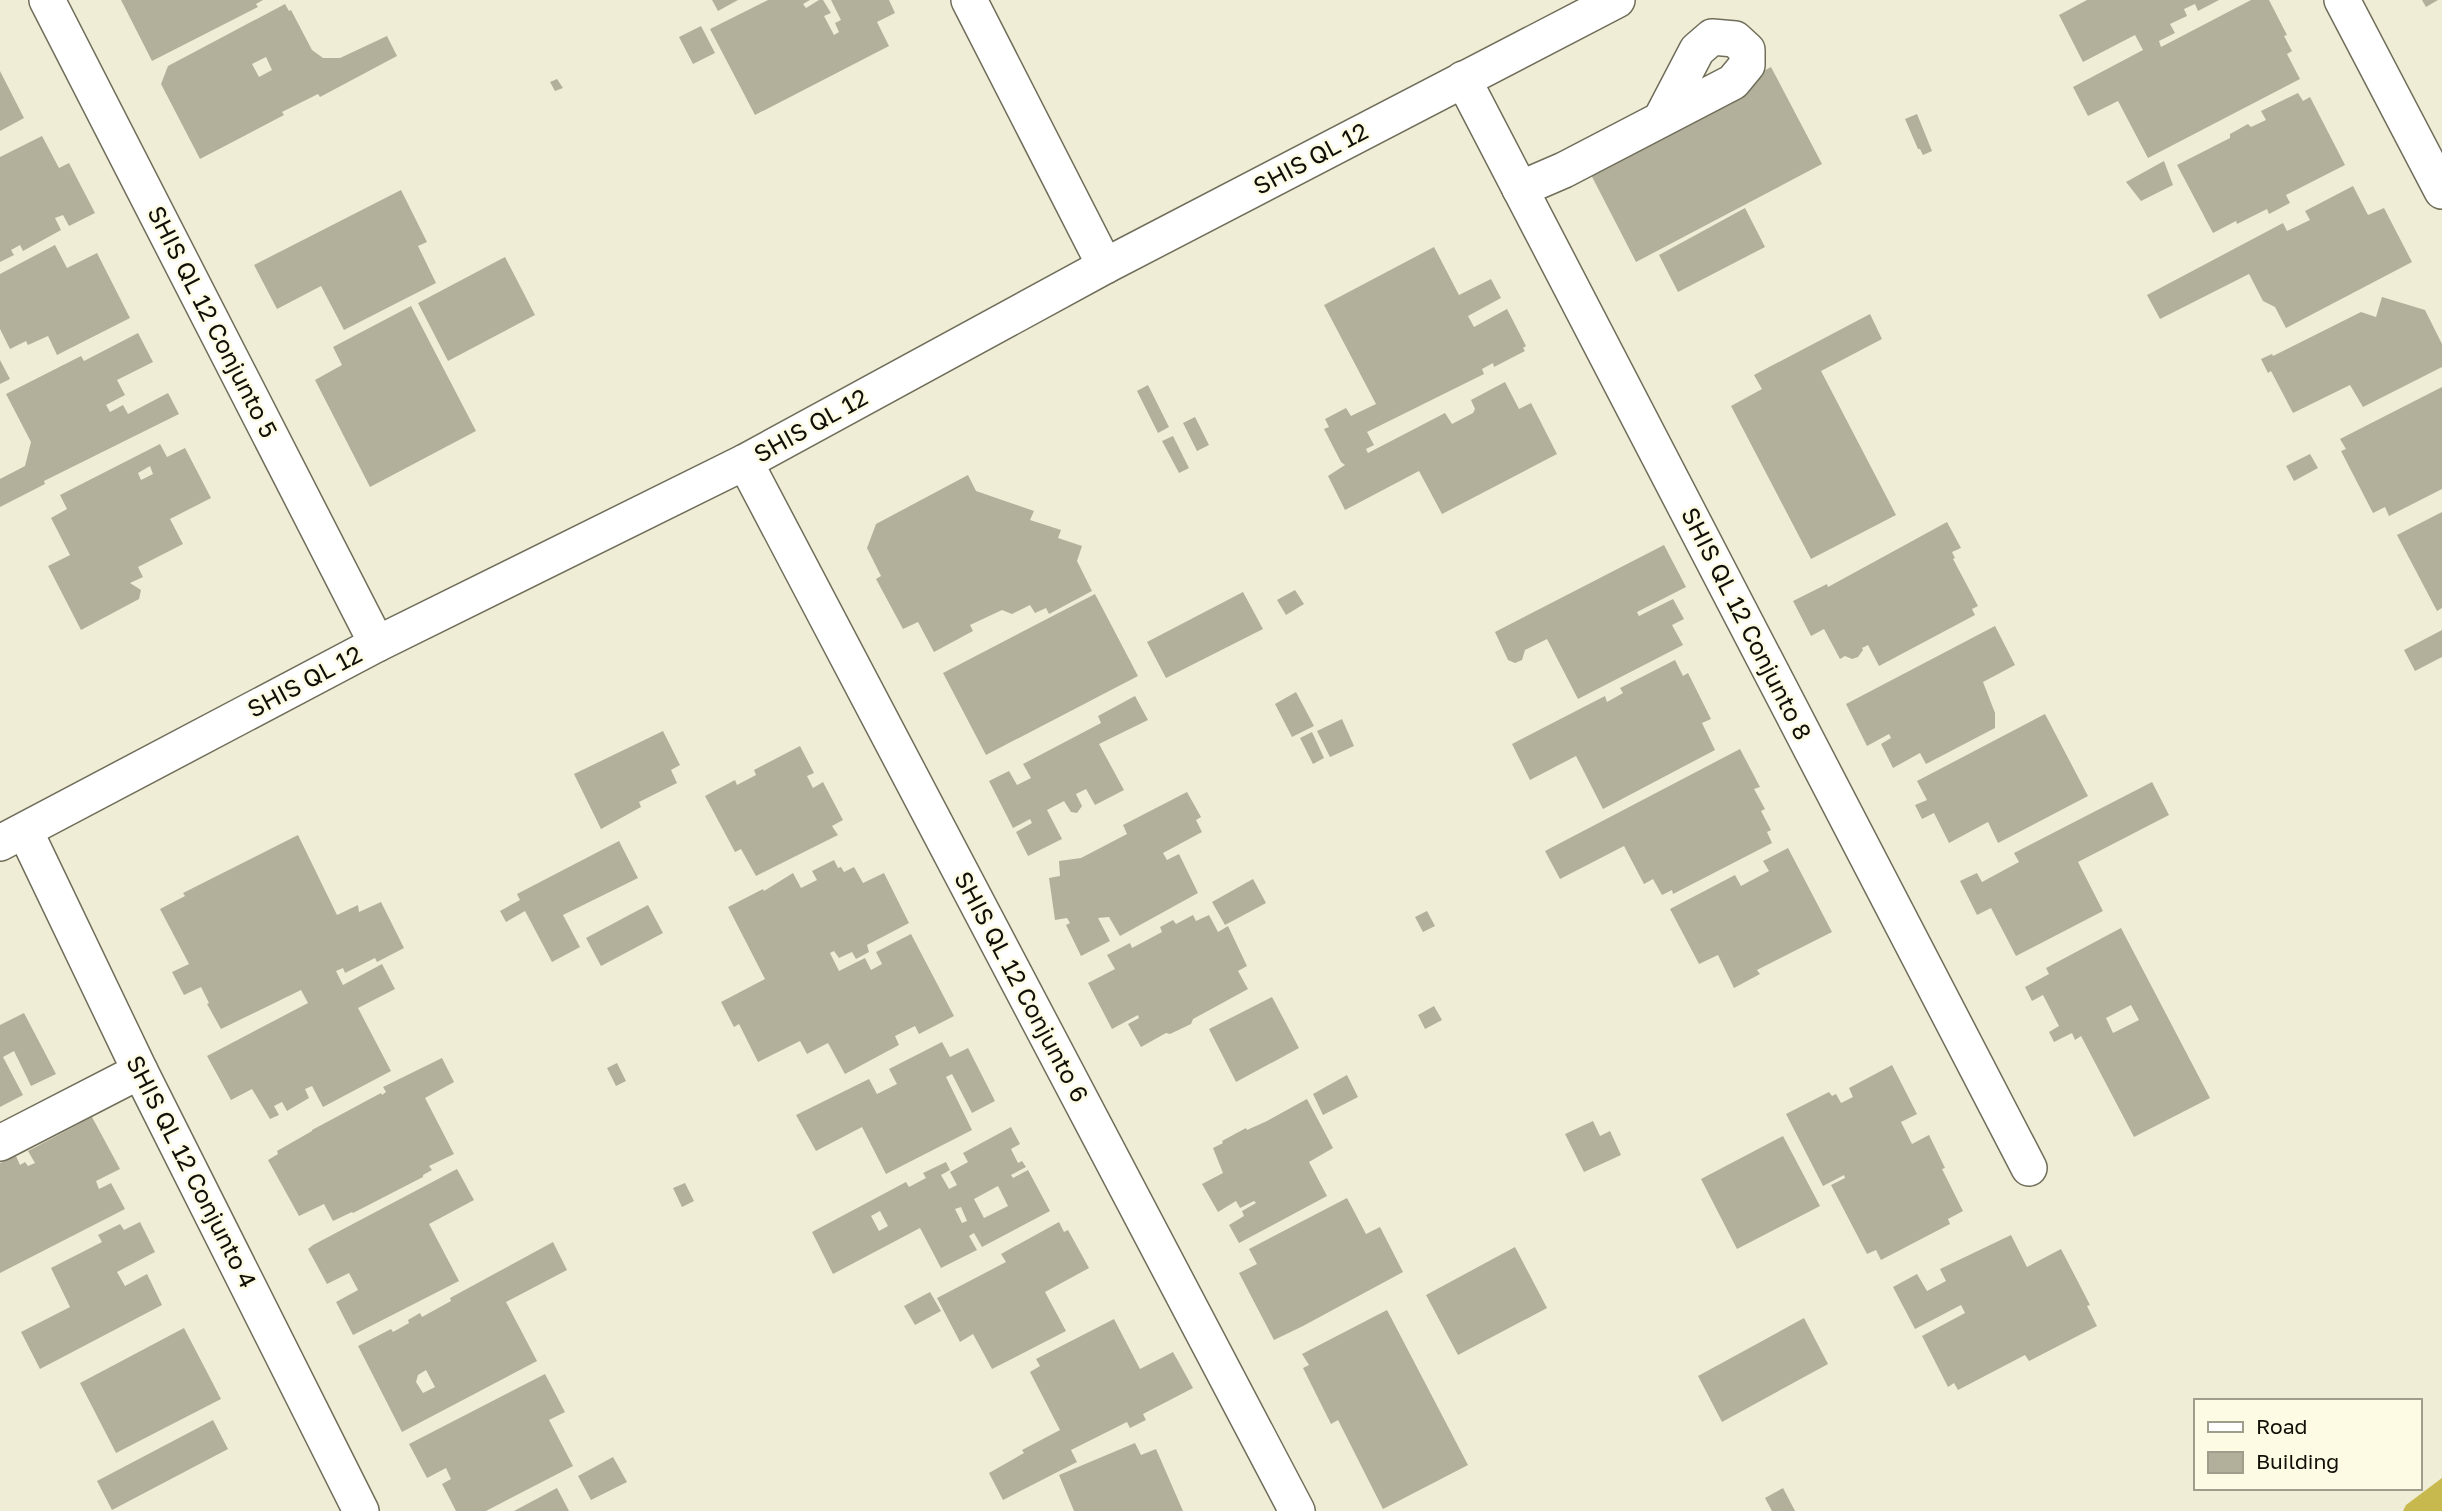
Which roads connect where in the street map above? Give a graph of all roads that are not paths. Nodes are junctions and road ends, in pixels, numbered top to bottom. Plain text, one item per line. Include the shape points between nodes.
1 (47, 0) edge
2 (970, 0) edge
3 (1617, 0) edge
4 (2342, 0) edge
5 (1463, 79) junction
6 (1662, 117) dead end
7 (1520, 189) junction
8 (2442, 191) edge
9 (1105, 266) junction
10 (744, 462) junction
11 (377, 644) junction
12 (13, 837) edge
13 (140, 1071) junction
14 (0, 1143) edge
15 (2029, 1168) dead end
16 (361, 1511) edge
17 (1297, 1511) edge

1 - 11 street, SHIS QL 12 Conjunto 5
2 - 9 street
3 - 5 street, SHIS QL 12
4 - 8 street
5 - 7 street, SHIS QL 12 Conjunto 8
5 - 9 street, SHIS QL 12
6 - 7 street
7 - 15 street, SHIS QL 12 Conjunto 8
9 - 10 street, SHIS QL 12
10 - 11 street, SHIS QL 12
10 - 17 street, SHIS QL 12 Conjunto 6
11 - 12 street, SHIS QL 12
12 - 13 street, SHIS QL 12 Conjunto 4
13 - 14 street
13 - 16 street, SHIS QL 12 Conjunto 4

